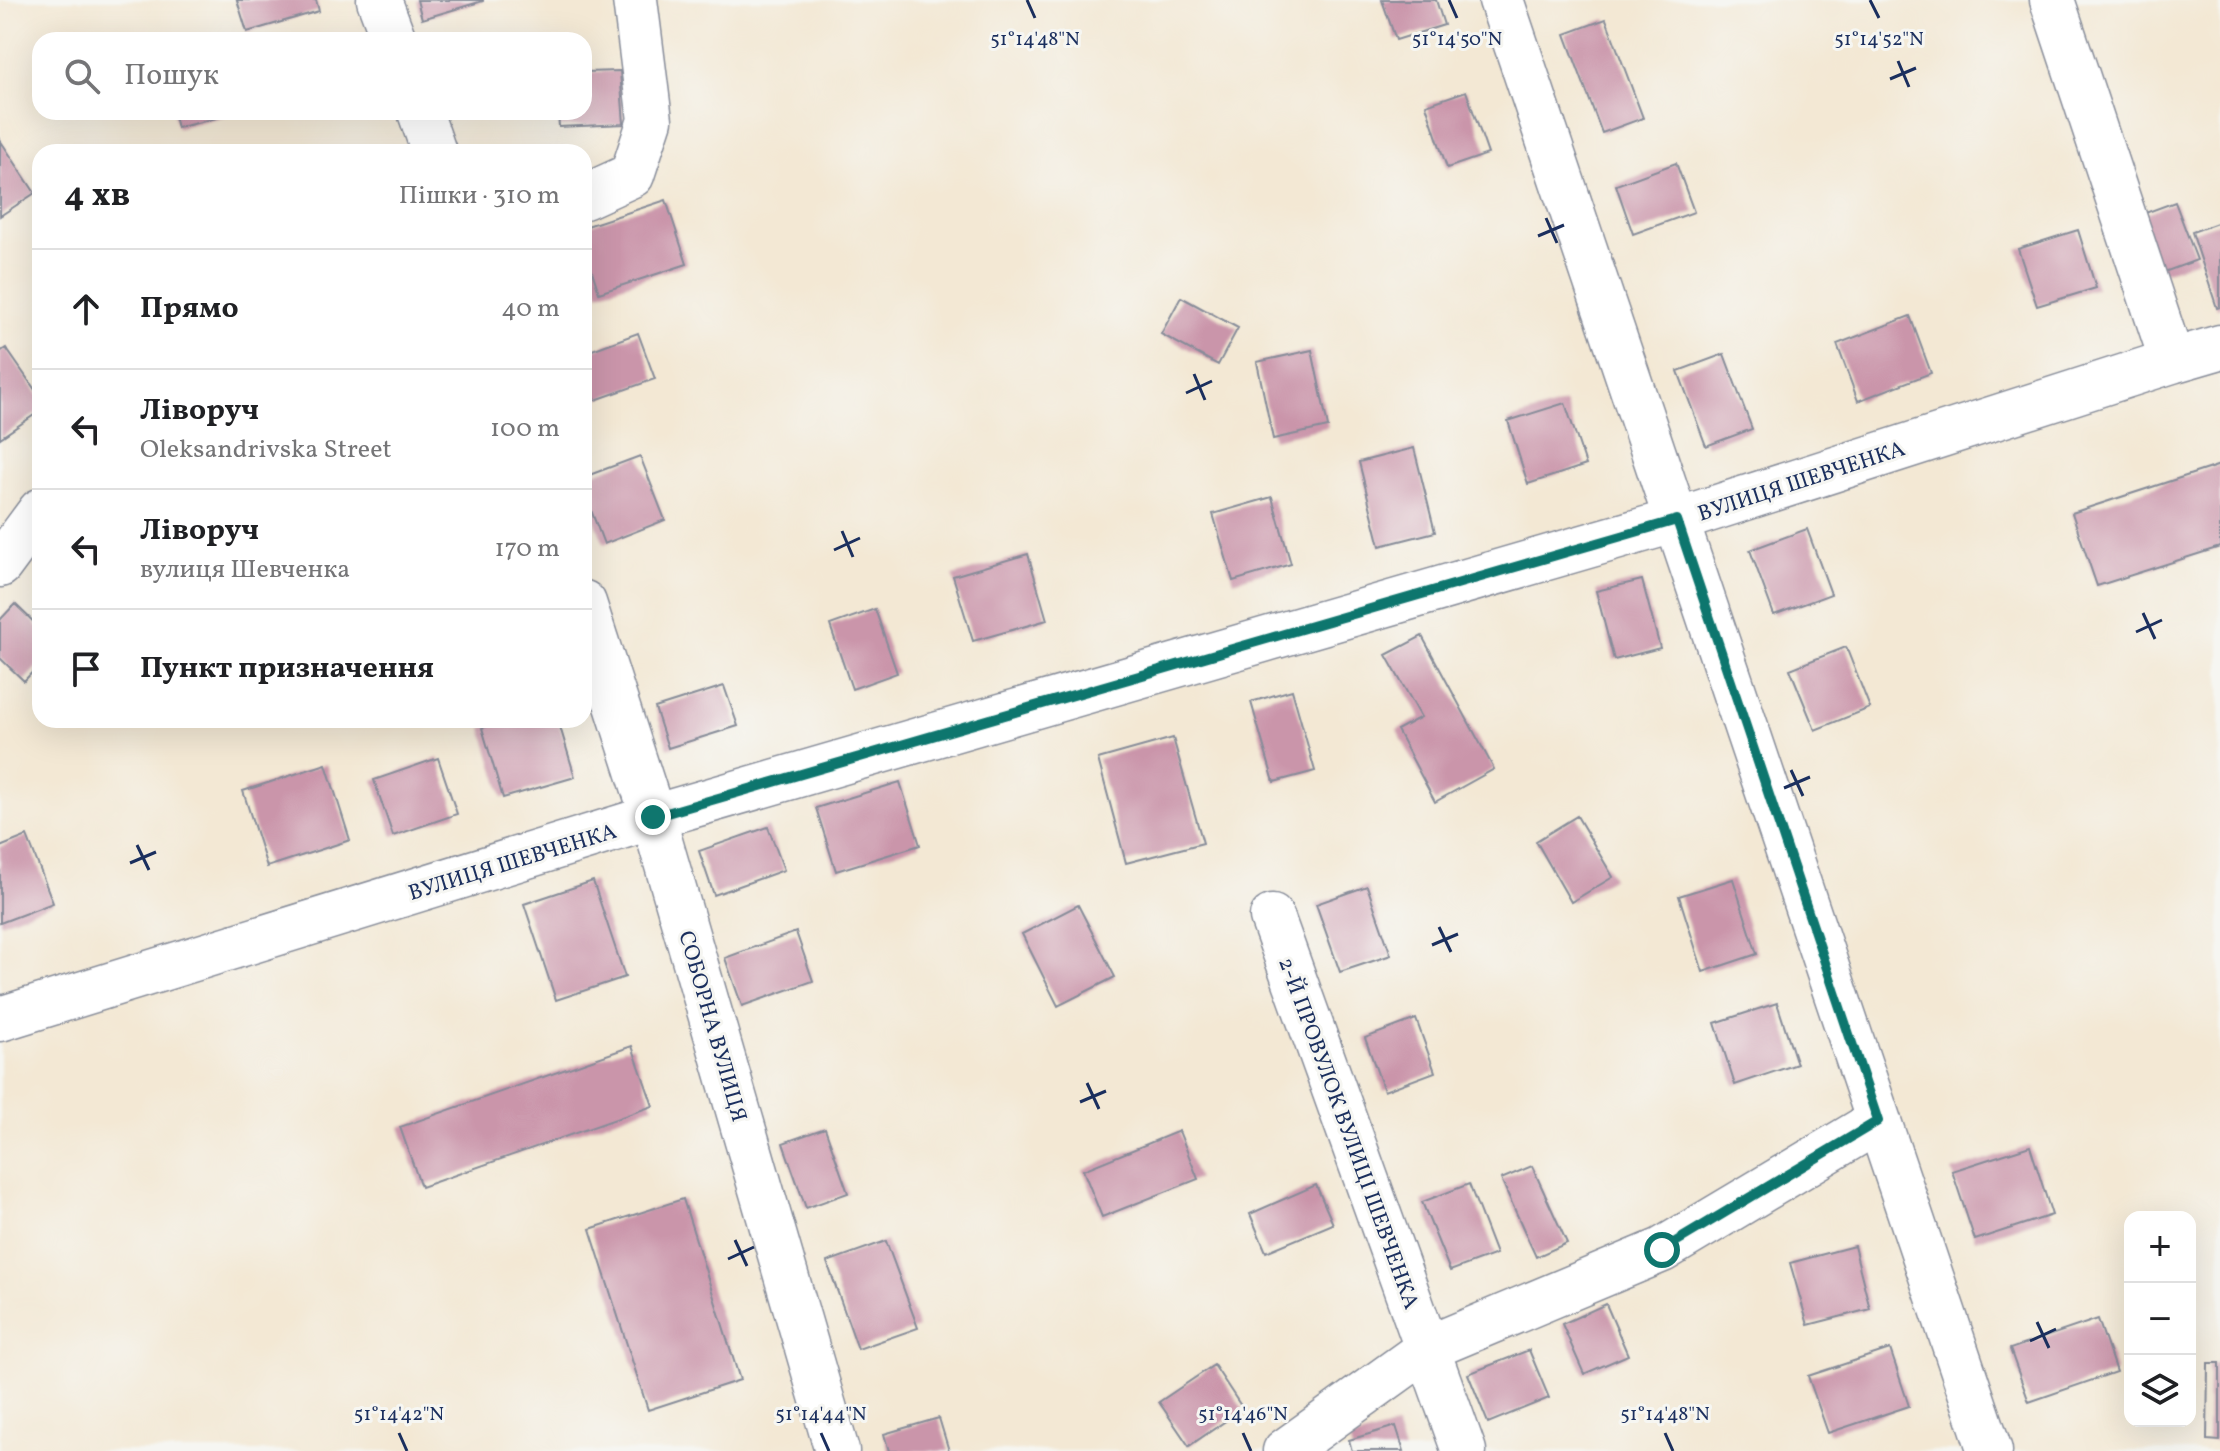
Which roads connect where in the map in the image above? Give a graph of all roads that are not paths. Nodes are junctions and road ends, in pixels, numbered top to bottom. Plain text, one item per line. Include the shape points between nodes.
1 (379, 0) edge
2 (635, 0) edge
3 (1501, 0) edge
4 (2052, 0) edge
5 (391, 32) edge
6 (423, 120) edge
7 (431, 144) edge
8 (592, 193) edge
9 (2220, 347) edge
10 (2172, 361) junction
11 (1677, 520) junction
12 (32, 522) edge
13 (0, 565) edge
14 (592, 628) edge
15 (653, 817) junction
16 (1272, 917) dead end
17 (0, 1019) edge
18 (1878, 1121) junction
19 (1428, 1348) junction
20 (837, 1451) edge
21 (1285, 1451) edge
22 (1464, 1451) edge
23 (1990, 1451) edge

1 - 5 street
2 - 8 street via 650,120 632,175
3 - 11 street
4 - 10 street
6 - 7 street
9 - 10 street, ВУЛИЦЯ ШЕВЧЕНКА
10 - 11 street, ВУЛИЦЯ ШЕВЧЕНКА
11 - 15 street, ВУЛИЦЯ ШЕВЧЕНКА
11 - 18 street
12 - 13 street
14 - 15 street, СОБОРНА ВУЛИЦЯ
15 - 17 street, ВУЛИЦЯ ШЕВЧЕНКА
15 - 20 street, СОБОРНА ВУЛИЦЯ
16 - 19 street, 2-Й ПРОВУЛОК ВУЛИЦІ ШЕВЧЕНКА
18 - 19 street via 1662,1250
18 - 23 street
19 - 21 street
19 - 22 street, 2-Й ПРОВУЛОК ВУЛИЦІ ШЕВЧЕНКА

